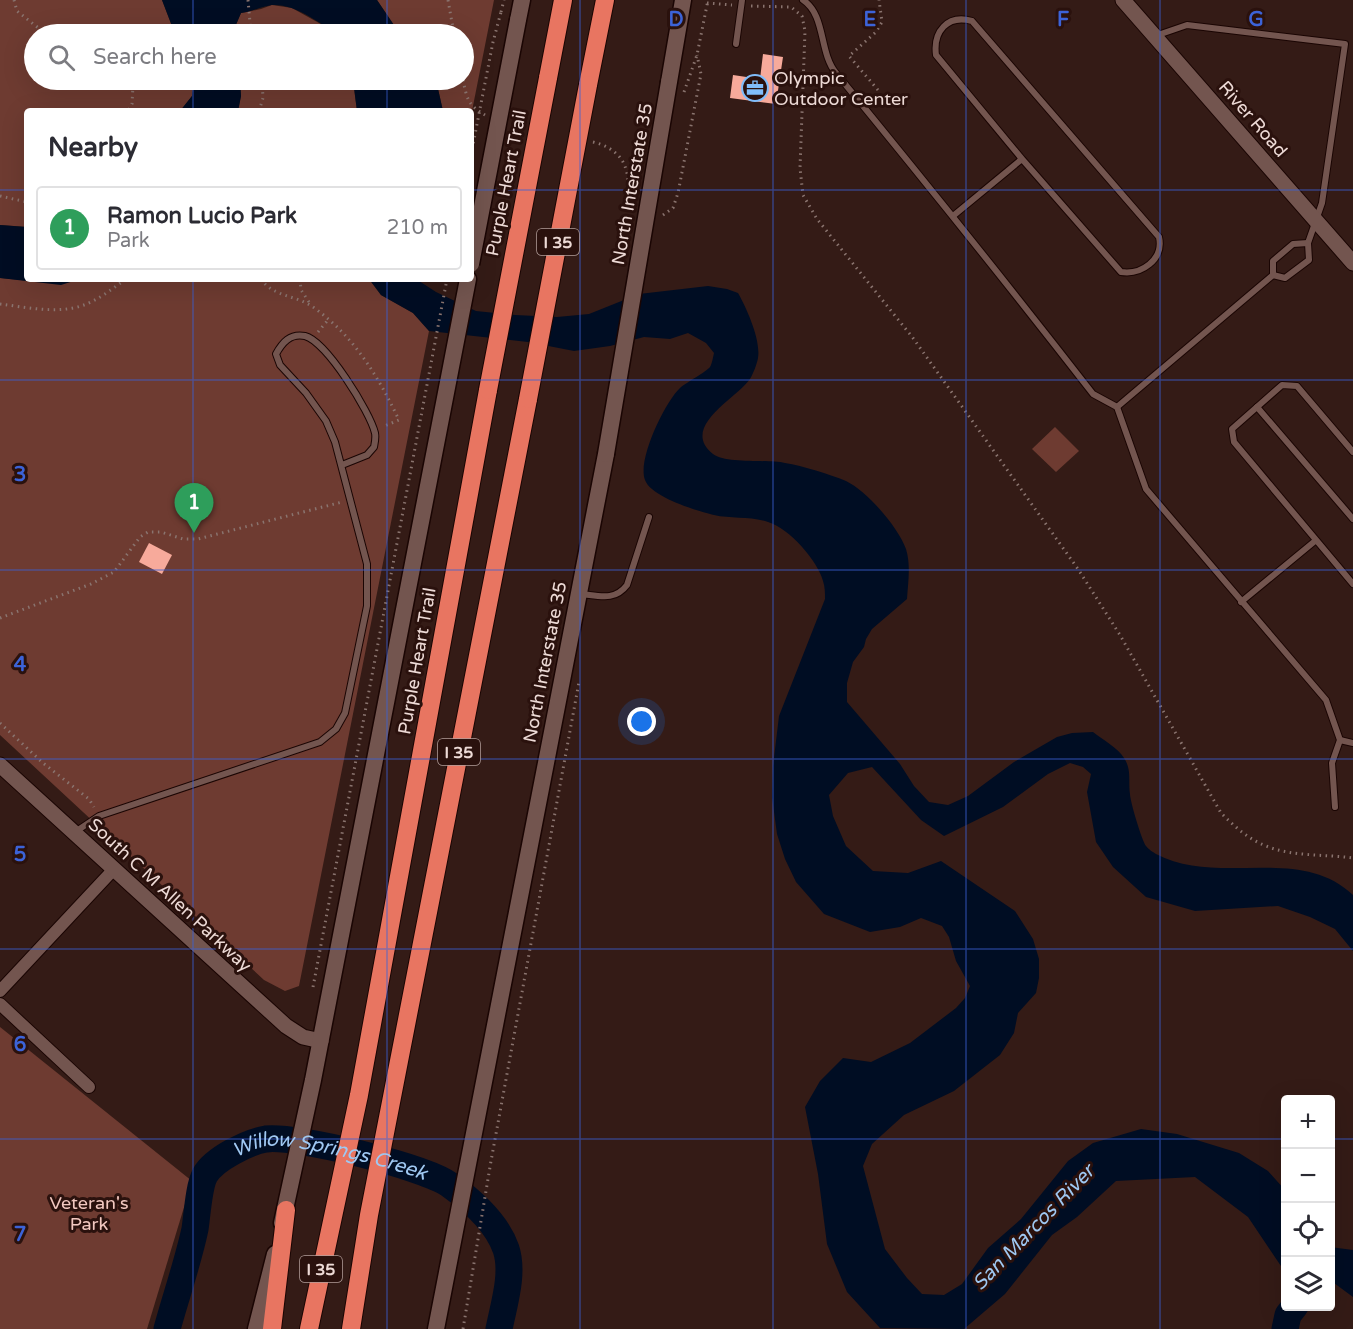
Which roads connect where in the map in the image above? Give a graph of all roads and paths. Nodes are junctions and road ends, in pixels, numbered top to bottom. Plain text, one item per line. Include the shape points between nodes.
1 (14, 0) edge
2 (248, 0) edge
3 (448, 0) edge
4 (504, 0) edge
5 (522, 0) edge
6 (563, 0) edge
7 (604, 0) edge
8 (683, 0) edge
9 (803, 0) edge
10 (879, 0) edge
11 (1123, 0) edge
12 (707, 1) edge
13 (742, 3) edge
14 (33, 24) edge
15 (250, 24) edge
16 (452, 24) edge
17 (1154, 36) junction
18 (736, 44) dead end
19 (1345, 44) junction
20 (1353, 45) edge
21 (698, 54) junction
22 (133, 90) edge
23 (262, 90) edge
24 (465, 90) edge
25 (878, 90) dead end
26 (684, 92) dead end
27 (130, 108) edge
28 (260, 108) edge
29 (474, 108) edge
30 (474, 108) edge
31 (486, 116) dead end
32 (474, 140) edge
33 (584, 140) dead end
34 (1022, 159) junction
35 (0, 196) edge
36 (24, 201) edge
37 (633, 213) dead end
38 (953, 216) junction
39 (658, 217) dead end
40 (1316, 221) junction
41 (1308, 243) junction
42 (474, 248) edge
43 (1353, 263) edge
44 (1273, 275) junction
45 (122, 282) edge
46 (263, 282) edge
47 (300, 282) edge
48 (446, 282) edge
49 (467, 282) edge
50 (0, 304) edge
51 (312, 306) junction
52 (328, 320) junction
53 (312, 340) junction
54 (1117, 407) junction
55 (1257, 407) junction
56 (374, 430) junction
57 (1353, 452) edge
58 (342, 465) junction
59 (351, 500) junction
60 (649, 517) dead end
61 (1353, 519) edge
62 (1315, 541) junction
63 (1353, 584) edge
64 (578, 593) junction
65 (1241, 602) junction
66 (0, 618) edge
67 (580, 678) dead end
68 (0, 723) edge
69 (1341, 740) junction
70 (1353, 743) edge
71 (0, 765) edge
72 (1335, 807) dead end
73 (99, 816) junction
74 (75, 833) junction
75 (1353, 858) edge
76 (114, 869) junction
77 (313, 987) dead end
78 (0, 991) edge
79 (0, 1004) edge
80 (321, 1041) junction
81 (89, 1087) dead end
82 (286, 1206) junction
83 (437, 1323) edge
84 (463, 1328) edge
85 (256, 1329) edge
86 (273, 1329) edge
87 (309, 1329) edge
88 (351, 1329) edge

1 - 14 path via 17,11
2 - 15 path
3 - 16 path
4 - 32 path, bridge
5 - 42 main road, bridge
6 - 87 highway, Purple Heart Trail / I 35, bridge via 358,1095
7 - 88 highway, I 35, bridge via 369,1215
8 - 64 main road, North Interstate 35, bridge via 606,454
9 - 38 lane via 813,9 830,67
10 - 25 path via 882,22 849,56
11 - 17 street, River Road
12 - 13 path
12 - 21 path
13 - 18 lane
13 - 75 path via 791,7 802,16 800,168 803,195 816,219 913,338 1078,569 1221,813 1239,831 1266,846 1293,853
17 - 19 lane via 1186,25
17 - 40 street, River Road
19 - 20 lane
19 - 40 lane via 1324,192
21 - 26 path
21 - 39 path via 701,74 678,193 673,208
22 - 27 path
23 - 28 path
24 - 30 path
29 - 31 path
33 - 37 path via 605,145 625,162 627,205
34 - 34 lane via 936,55 935,40 951,21 972,21 1159,237 1161,246 1151,263 1133,274 1121,272
34 - 38 lane
35 - 36 path
38 - 54 lane via 1094,394
40 - 41 lane
40 - 43 street, River Road
41 - 44 lane via 1293,244 1273,261
41 - 44 lane via 1309,260 1285,278
44 - 54 lane
45 - 50 path via 81,306 52,309
46 - 51 path via 275,292
47 - 51 path
48 - 77 path
49 - 80 main road
51 - 52 path
52 - 53 path
52 - 56 path via 365,357 399,420
53 - 56 lane via 353,387
53 - 58 lane via 291,337 276,354 280,365 326,421
54 - 65 lane via 1146,489
55 - 57 lane via 1282,386 1297,386
55 - 61 lane
55 - 62 lane via 1232,429 1234,442
56 - 58 lane via 374,447 366,455
58 - 59 lane
59 - 66 path via 198,539 148,532 114,572
59 - 73 lane via 367,564 367,606 345,713 336,729 320,742
60 - 64 lane via 622,593
62 - 63 lane
62 - 65 lane
64 - 83 main road, North Interstate 35
65 - 69 lane via 1326,700
67 - 84 path via 490,1161
68 - 73 path via 89,798
69 - 70 lane
69 - 72 lane via 1332,763
71 - 74 street, South C M Allen Parkway
73 - 74 lane
74 - 76 street, South C M Allen Parkway
76 - 78 street
76 - 80 street, South C M Allen Parkway via 286,1026 303,1037
79 - 81 street
80 - 82 main road
82 - 85 main road
82 - 86 highway

